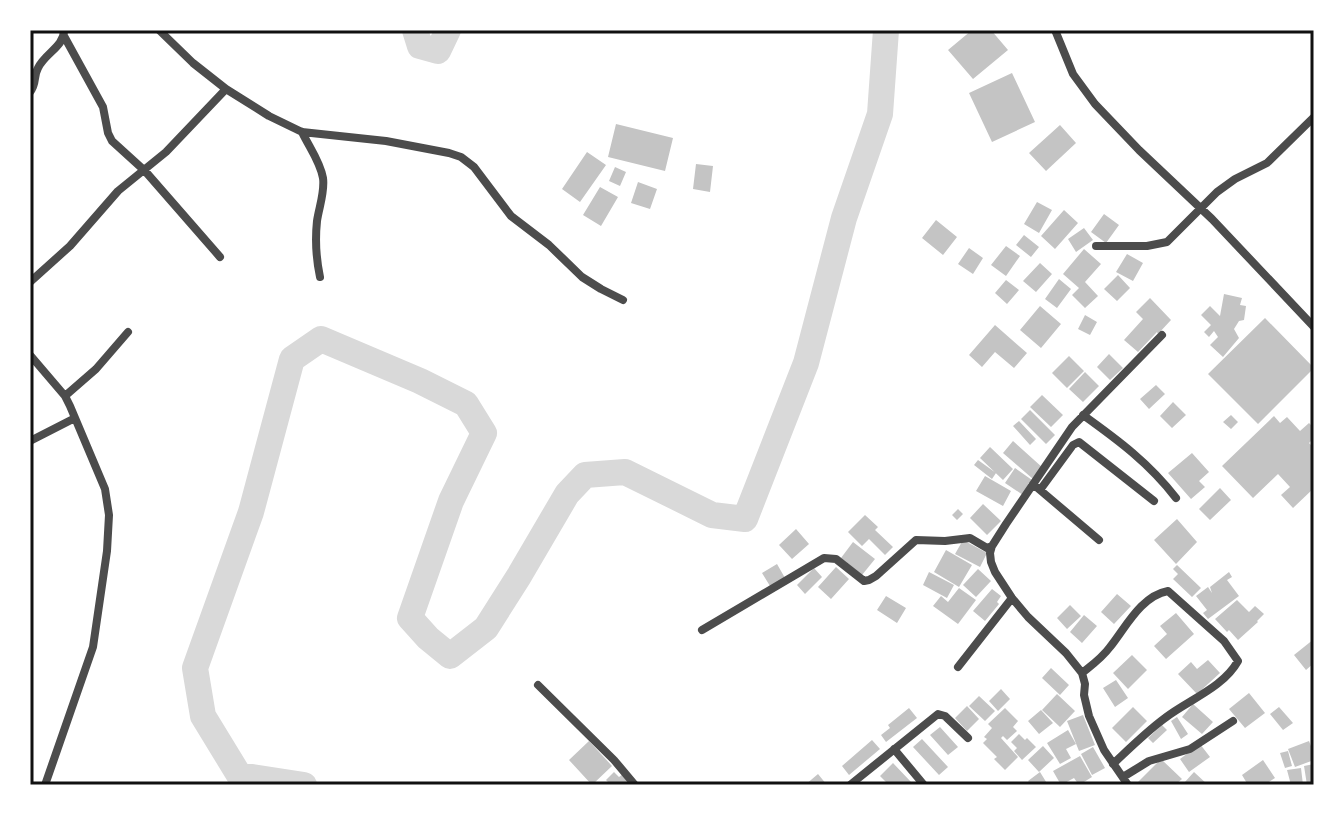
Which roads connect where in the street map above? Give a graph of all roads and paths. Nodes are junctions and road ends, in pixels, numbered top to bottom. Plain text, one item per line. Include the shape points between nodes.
1 (159, 30) edge
2 (1055, 30) edge
3 (64, 33) edge
4 (226, 89) junction
5 (30, 92) edge
6 (1314, 117) edge
7 (302, 132) junction
8 (145, 171) junction
9 (1202, 209) junction
10 (1096, 246) dead end
11 (220, 257) dead end
12 (320, 277) dead end
13 (30, 282) edge
14 (623, 300) dead end
15 (1314, 327) edge
16 (128, 332) dead end
17 (1162, 335) dead end
18 (30, 355) edge
19 (65, 396) junction
20 (1083, 415) junction
21 (75, 418) junction
22 (30, 441) edge
23 (1037, 487) junction
24 (1176, 498) dead end
25 (1154, 501) dead end
26 (1099, 540) dead end
27 (992, 546) junction
28 (1012, 598) junction
29 (702, 630) dead end
30 (958, 667) dead end
31 (1082, 673) junction
32 (538, 685) dead end
33 (1233, 721) dead end
34 (968, 738) dead end
35 (894, 749) junction
36 (1113, 764) junction
37 (1125, 781) edge
38 (45, 785) edge
39 (635, 785) edge
40 (850, 785) edge
41 (924, 785) edge

1 - 4 street
2 - 9 street via 1084,92
3 - 5 street via 38,67
3 - 8 street via 103,107 110,136
4 - 7 street
4 - 8 street
6 - 9 street via 1274,157 1226,185
7 - 12 street via 323,175 316,246
7 - 14 street via 386,141 461,157 511,216 582,277
8 - 11 street
8 - 13 street via 118,191
9 - 10 street via 1167,242
9 - 15 street
16 - 19 street
17 - 20 street
18 - 19 street
19 - 21 street
20 - 23 street
20 - 24 street via 1140,458
21 - 22 street
21 - 38 street via 105,489 107,551 93,647
23 - 25 street via 1079,442
23 - 26 street
23 - 27 street
27 - 28 street via 991,562
27 - 29 street via 966,537 916,540 864,581 836,559 824,558
28 - 30 street
28 - 31 street
31 - 36 street via 1089,716
31 - 36 street via 1104,655 1149,599 1168,591 1224,641 1238,661
32 - 39 street
33 - 37 street via 1190,749 1149,761
34 - 35 street via 941,714
35 - 40 street
35 - 41 street
36 - 37 street

